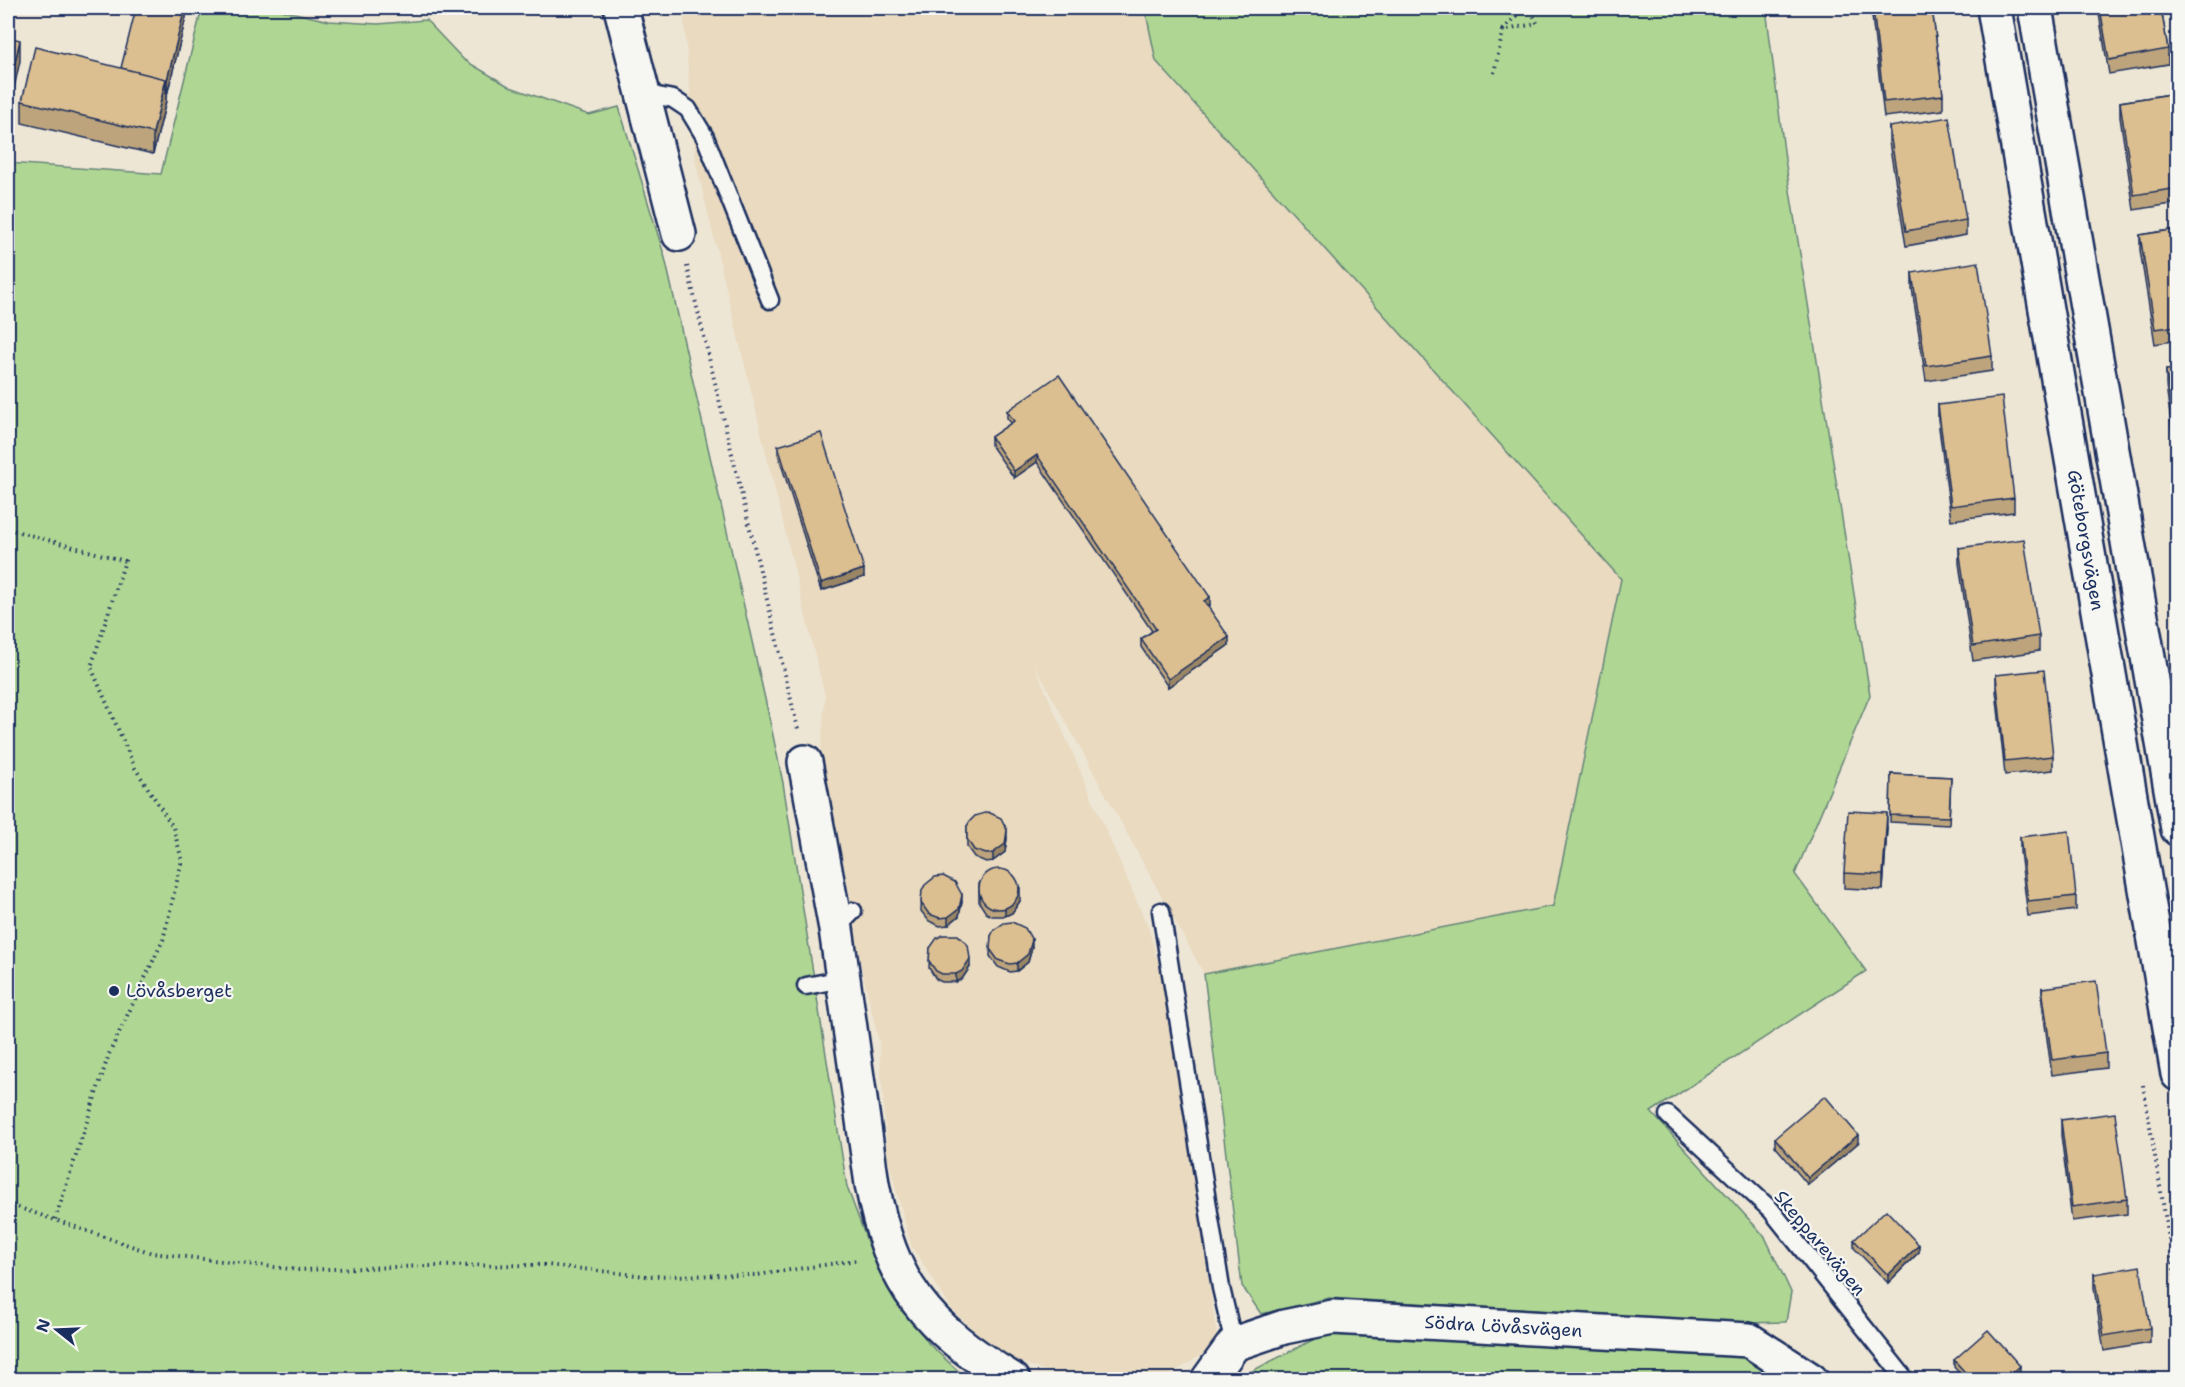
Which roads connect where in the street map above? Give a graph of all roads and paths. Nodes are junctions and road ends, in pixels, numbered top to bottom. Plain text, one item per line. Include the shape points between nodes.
1 (621, 8) edge
2 (1514, 8) edge
3 (1530, 8) edge
4 (1994, 8) edge
5 (2036, 8) edge
6 (1503, 31) junction
7 (1494, 73) dead end
8 (643, 93) junction
9 (679, 234) joint
10 (770, 300) dead end
11 (8, 529) edge
12 (805, 762) joint
13 (2178, 829) edge
14 (1161, 911) dead end
15 (843, 979) junction
16 (806, 986) dead end
17 (2178, 1074) edge
18 (1668, 1115) dead end
19 (8, 1200) edge
20 (55, 1220) junction
21 (890, 1254) junction
22 (1234, 1344) junction
23 (1013, 1380) edge
24 (1208, 1380) edge
25 (1810, 1380) edge
26 (1906, 1380) edge

1 - 8 main road
2 - 6 path via 1516,15
3 - 6 path via 1537,23
4 - 17 main road, Göteborgsvägen
5 - 13 main road
6 - 7 path
8 - 9 main road
8 - 10 lane via 681,103 705,136
9 - 12 path
11 - 20 path via 125,561 91,667 135,768 173,827 182,860 163,940 109,1054
12 - 15 main road via 845,920
14 - 22 lane via 1221,1288
15 - 16 lane
15 - 21 main road via 872,1184
18 - 26 lane, Skepparevägen via 1771,1210
19 - 20 path
20 - 21 path via 152,1253 299,1270 547,1265 645,1276 758,1275
21 - 23 main road via 909,1291 936,1324 966,1350
22 - 24 main road
22 - 25 main road, Södra Lövåsvägen via 1333,1317 1749,1340

